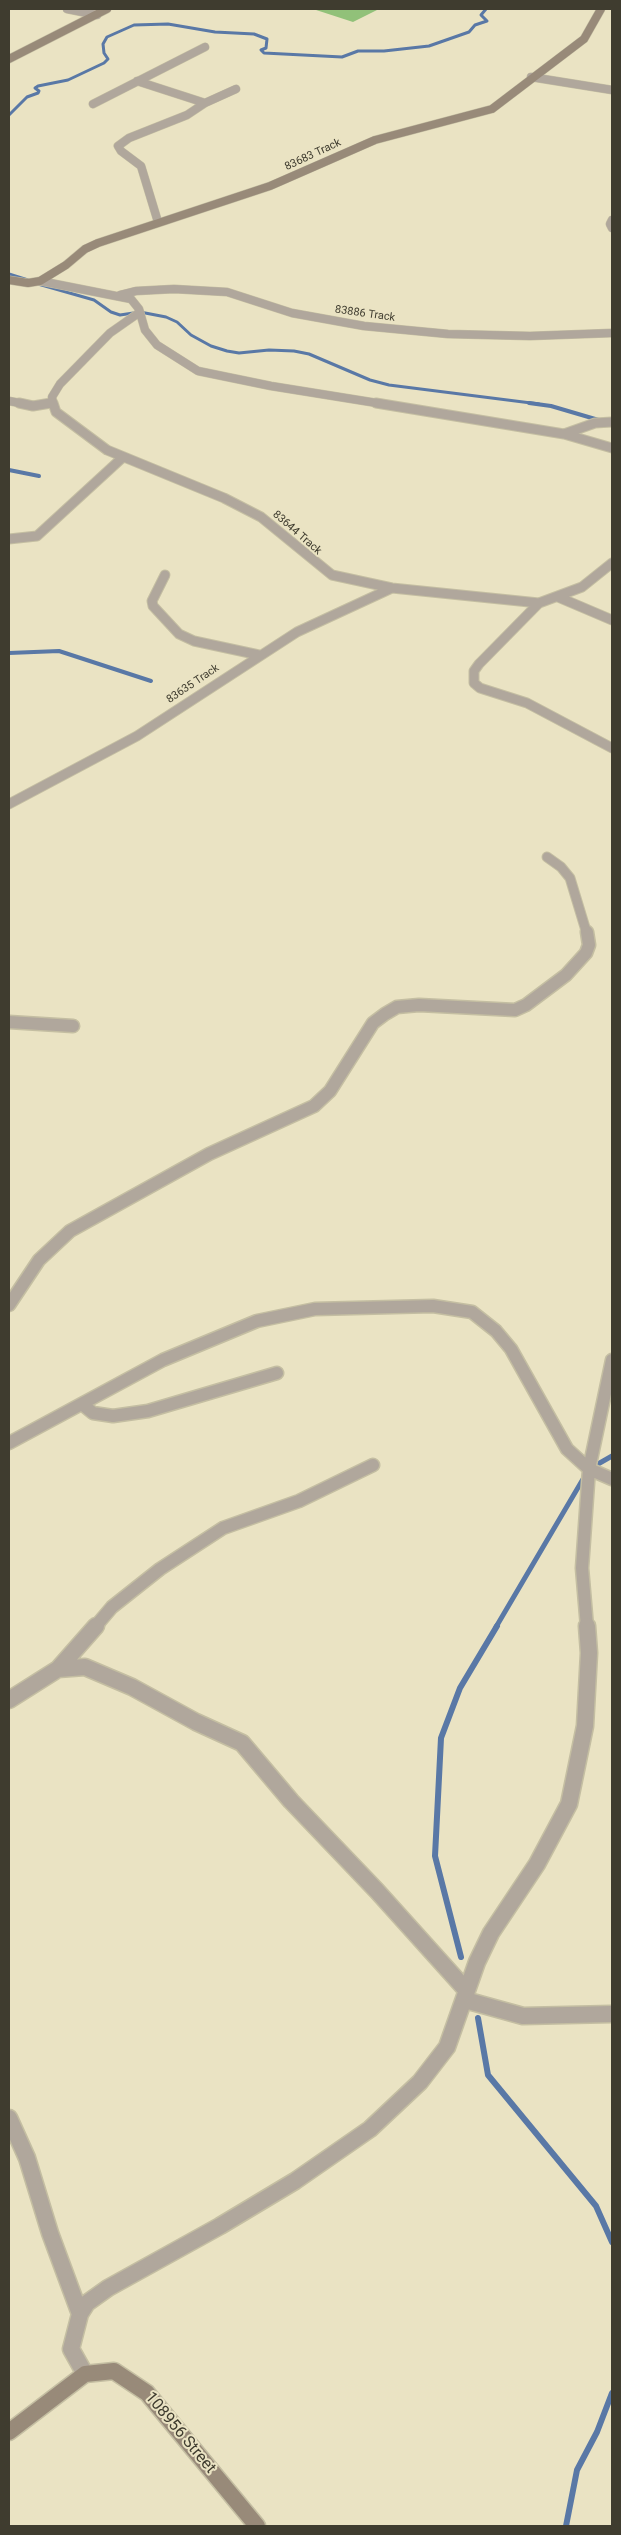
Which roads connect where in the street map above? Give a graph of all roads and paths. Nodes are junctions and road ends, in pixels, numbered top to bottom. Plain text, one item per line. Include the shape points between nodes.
1 (67, 9) edge
2 (107, 9) edge
3 (601, 9) edge
4 (97, 15) junction
5 (205, 47) dead end
6 (9, 59) edge
7 (531, 78) junction
8 (138, 81) junction
9 (236, 89) dead end
10 (612, 90) edge
11 (205, 103) junction
12 (93, 104) dead end
13 (612, 220) edge
14 (158, 222) junction
15 (612, 228) edge
16 (9, 280) edge
17 (40, 281) junction
18 (120, 295) junction
19 (140, 312) junction
20 (612, 333) edge
21 (9, 401) edge
22 (52, 403) junction
23 (612, 422) edge
24 (564, 434) junction
25 (612, 448) edge
26 (122, 458) junction
27 (9, 540) edge
28 (612, 563) edge
29 (165, 575) dead end
30 (392, 588) junction
31 (558, 598) junction
32 (539, 603) junction
33 (612, 620) edge
34 (259, 655) junction
35 (612, 748) edge
36 (9, 804) edge
37 (547, 857) dead end
38 (9, 1022) edge
39 (73, 1026) dead end
40 (9, 1305) edge
41 (612, 1360) edge
42 (277, 1373) dead end
43 (82, 1404) junction
44 (9, 1443) edge
45 (373, 1464) dead end
46 (589, 1469) junction
47 (612, 1479) edge
48 (58, 1669) junction
49 (9, 1700) edge
50 (466, 1995) junction
51 (612, 2014) edge
52 (9, 2118) edge
53 (80, 2314) junction
54 (85, 2374) junction
55 (9, 2432) edge
56 (257, 2526) edge

1 - 4 street
2 - 4 street
3 - 7 street, 83683 Track via 588,35
4 - 6 street
5 - 8 street
7 - 10 street
7 - 14 street, 83683 Track via 485,112 375,140 275,184
8 - 11 street
8 - 12 street
9 - 11 street
11 - 14 street via 187,115 129,138 118,146 121,152 141,166
13 - 15 street
14 - 17 street, 83683 Track via 85,248
16 - 17 street
17 - 18 street
18 - 19 street via 135,302
18 - 20 street, 83886 Track via 174,289 227,292 245,296 275,310 364,326 448,334
19 - 22 street via 116,327 80,363 55,391
19 - 24 street via 145,330 157,345 184,364 206,373
21 - 22 street via 33,406
22 - 26 street, 83644 Track via 56,412 66,420
23 - 24 street via 595,423
24 - 25 street
26 - 27 street via 37,536
26 - 30 street, 83644 Track via 250,510 332,575
28 - 31 street, 83644 Track via 587,584
29 - 34 street via 152,601 153,606 179,634 194,641
30 - 32 street, 83644 Track
30 - 34 street, 83635 Track via 297,632
31 - 32 street, 83644 Track
31 - 33 street
32 - 35 street via 479,664 474,671 474,683 480,688 527,703
34 - 36 street, 83635 Track via 136,736
37 - 40 street via 570,878 588,936 586,953 566,975 515,1010 419,1005 397,1008 385,1014 373,1023 330,1091 314,1106 209,1154 70,1231 39,1260
38 - 39 street
41 - 46 street
42 - 43 street via 167,1406 122,1415 100,1415
43 - 44 street
43 - 46 street via 163,1360 257,1321 342,1307 456,1308 480,1317 512,1349 567,1449
45 - 48 street via 299,1500 223,1528 188,1550 112,1607
46 - 47 street
46 - 50 street via 582,1568 589,1653 585,1726 569,1804 492,1933
48 - 49 street
48 - 50 street via 84,1667 112,1677 242,1743 291,1801 377,1891
50 - 51 street via 523,2016
50 - 53 street via 447,2047 420,2082 370,2129 295,2181 108,2288 87,2303
52 - 53 street via 27,2158
53 - 54 street via 71,2349
54 - 55 street
54 - 56 street, 108956 Street via 114,2371 147,2393

